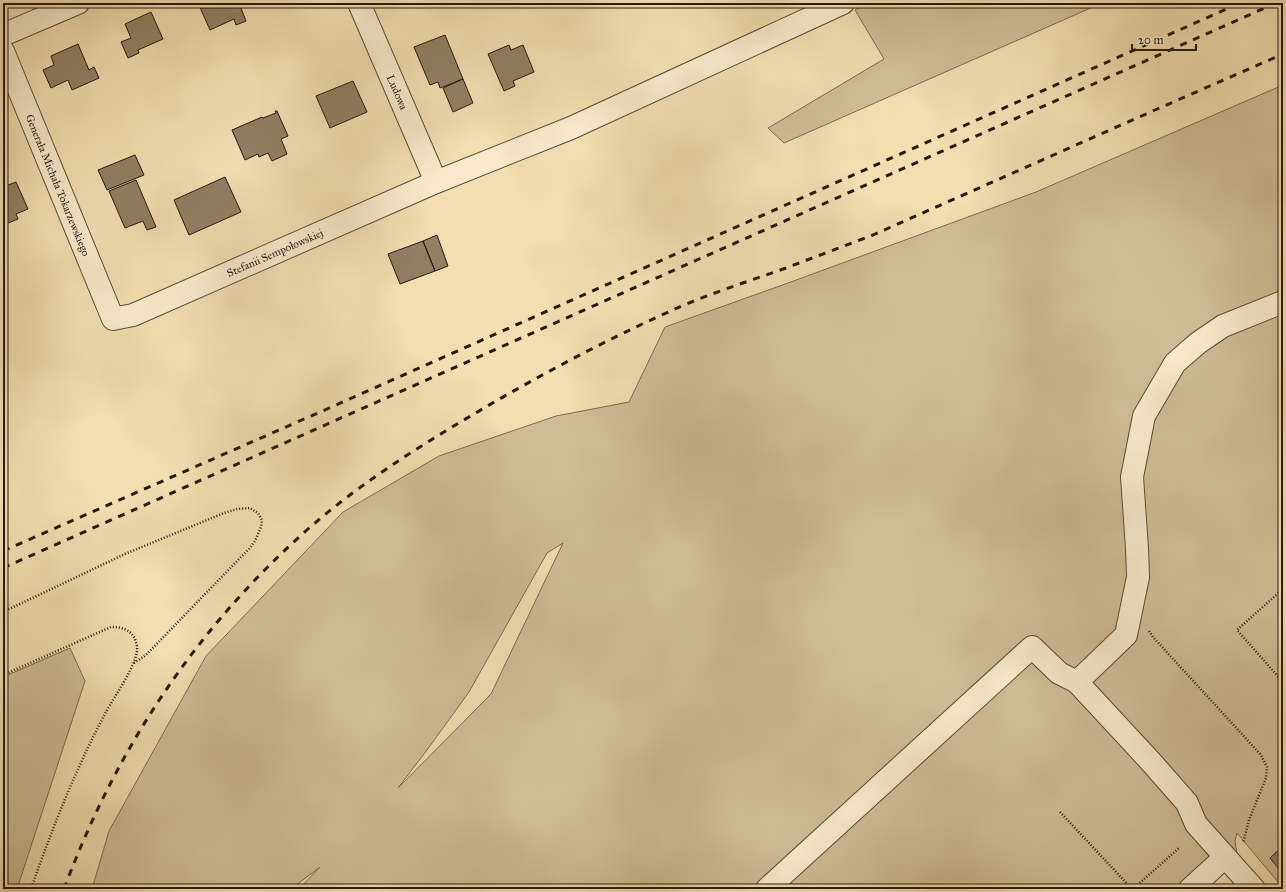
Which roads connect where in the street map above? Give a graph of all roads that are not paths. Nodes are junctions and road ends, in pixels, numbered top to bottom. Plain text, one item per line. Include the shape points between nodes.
1 (78, 3) edge
2 (359, 3) edge
3 (843, 3) edge
4 (3, 35) edge
5 (3, 51) edge
6 (436, 182) junction
7 (1283, 302) edge
8 (113, 319) joint
9 (1077, 682) junction
10 (1234, 852) junction
11 (767, 889) edge
12 (1190, 889) edge
13 (1254, 889) edge

1 - 4 street
2 - 6 street, Ludowa
3 - 6 street, Stefanii Sempołowskiej via 571,128
5 - 8 street, Generała Michała Tokarzewskiego
6 - 8 street, Stefanii Sempołowskiej via 133,314
7 - 9 street via 1223,326 1198,343 1175,363 1144,416 1132,477 1138,577 1126,635
9 - 10 street via 1187,803 1196,824
9 - 11 street via 1059,673 1032,647
10 - 12 street
10 - 13 street

